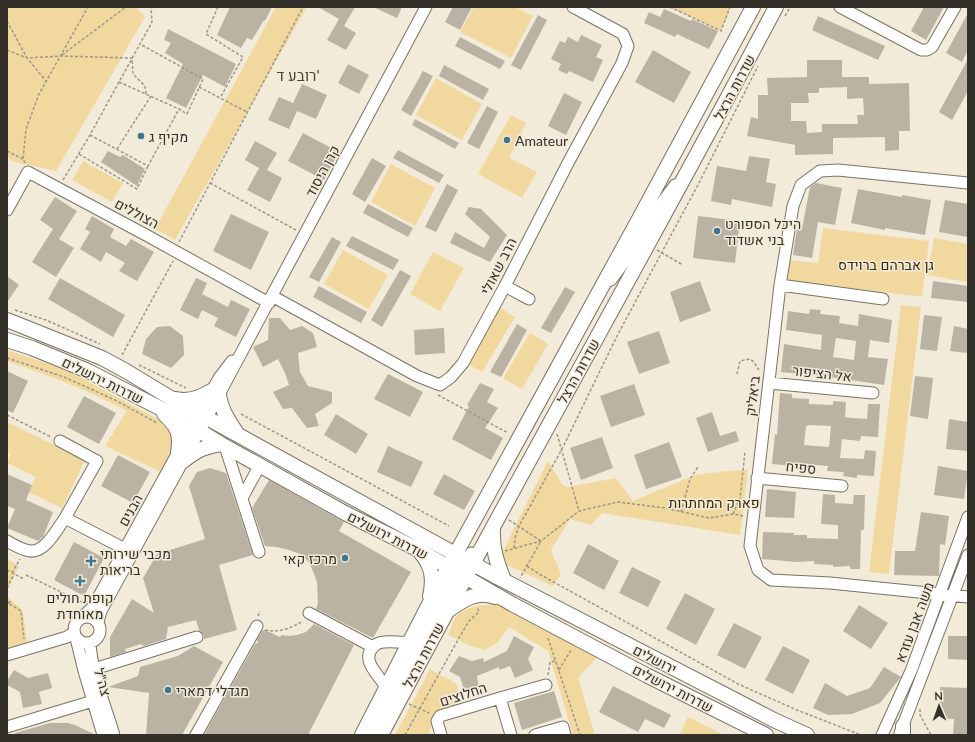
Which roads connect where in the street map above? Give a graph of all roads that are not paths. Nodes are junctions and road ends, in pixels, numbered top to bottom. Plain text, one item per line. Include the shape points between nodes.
1 (426, 7) edge
2 (573, 7) edge
3 (753, 7) edge
4 (774, 7) edge
5 (840, 7) edge
6 (955, 7) edge
7 (679, 146) junction
8 (698, 154) junction
9 (968, 183) edge
10 (657, 209) junction
11 (7, 210) edge
12 (634, 249) junction
13 (780, 285) junction
14 (505, 286) junction
15 (270, 299) junction
16 (529, 299) dead end
17 (883, 299) dead end
18 (590, 309) junction
19 (608, 318) junction
20 (7, 320) edge
21 (7, 340) edge
22 (769, 381) junction
23 (215, 393) junction
24 (873, 393) dead end
25 (169, 397) junction
26 (157, 406) junction
27 (203, 415) junction
28 (550, 423) junction
29 (196, 428) junction
30 (238, 434) junction
31 (60, 441) road end
32 (223, 445) junction
33 (180, 457) junction
34 (260, 465) junction
35 (757, 478) junction
36 (842, 486) dead end
37 (242, 498) junction
38 (968, 517) edge
39 (65, 518) junction
40 (496, 520) junction
41 (7, 541) edge
42 (125, 549) junction
43 (417, 549) junction
44 (259, 552) dead end
45 (968, 554) edge
46 (464, 559) junction
47 (457, 572) junction
48 (510, 583) junction
49 (941, 593) junction
50 (953, 595) junction
51 (968, 597) edge
52 (512, 604) junction
53 (428, 606) junction
54 (447, 611) junction
55 (309, 613) road end
56 (81, 618) junction
57 (98, 622) junction
58 (257, 626) road end
59 (75, 635) junction
60 (197, 638) dead end
61 (423, 638) junction
62 (409, 642) junction
63 (90, 643) junction
64 (373, 647) junction
65 (7, 655) edge
66 (94, 669) junction
67 (546, 685) road end
68 (386, 688) junction
69 (500, 698) junction
70 (93, 701) junction
71 (377, 704) junction
72 (7, 727) edge
73 (901, 732) edge
74 (103, 735) edge
75 (114, 735) edge
76 (196, 735) edge
77 (362, 735) edge
78 (371, 735) edge
79 (381, 735) edge
80 (441, 735) edge
81 (511, 735) edge
82 (535, 735) edge
83 (566, 735) edge
84 (766, 735) edge
85 (807, 735) edge
86 (882, 735) edge

1 - 15 street, קרן היסוד
2 - 14 street, הרב שאולי via 623,34 628,46 622,63
3 - 7 main road, שדרות הרצל
4 - 8 main road, שדרות הרצל
5 - 6 street via 921,50 927,50 932,47
7 - 10 street
7 - 18 main road, שדרות הרצל
8 - 10 street
8 - 19 main road, שדרות הרצל
9 - 13 street, ביאליק via 838,170 820,171 801,184 793,206
10 - 12 street
11 - 15 street, הצוללים via 28,172
12 - 18 street
12 - 19 street
13 - 17 street
13 - 22 street, ביאליק
14 - 15 street, הרב שאולי via 463,363 440,385 417,376
14 - 16 street
15 - 23 street, קרן היסוד via 244,349
18 - 46 main road, שדרות הרצל via 528,424
19 - 28 main road, שדרות הרצל
20 - 25 main road, שדרות ירושלים via 102,358
21 - 26 main road, שדרות ירושלים via 88,371
22 - 24 street, אל הציפור
22 - 35 street, ביאליק
23 - 25 main road via 187,400
23 - 27 street, קרן היסוד
23 - 30 main road
25 - 27 main road, שדרות ירושלים
26 - 29 main road, שדרות ירושלים
26 - 33 main road via 177,429
27 - 29 street, קרן היסוד
27 - 30 main road, שדרות ירושלים
28 - 40 main road, שדרות הרצל
28 - 46 street via 483,536
29 - 32 main road, שדרות ירושלים
29 - 33 street, הבנים
30 - 46 main road, שדרות ירושלים
31 - 39 street via 97,461
32 - 33 main road via 204,447
32 - 34 main road, שדרות ירושלים
32 - 37 street
33 - 42 street, הבנים
33 - 57 street, הבנים via 101,611
34 - 37 street
34 - 43 main road, שדרות ירושלים via 344,513
35 - 36 street, ספיח
35 - 49 street, ביאליק via 750,546 758,570 771,580
37 - 44 street
38 - 49 street, משה אבן עזרא
39 - 41 street via 46,544 34,552
39 - 42 street
40 - 46 main road, שדרות הרצל
40 - 48 main road via 492,541 494,554
42 - 56 street, הבנים via 93,607
43 - 47 main road, שדרות ירושלים
43 - 53 main road via 432,572
45 - 50 street, משה אבן עזרא
46 - 47 main road, שדרות הרצל
46 - 47 main road, שדרות הרצל
46 - 48 main road, שדרות ירושלים
47 - 52 main road, שדרות ירושלים
47 - 53 main road, שדרות הרצל
47 - 54 main road, שדרות הרצל
47 - 61 street
48 - 85 main road, ירושלים
49 - 50 street, ביאליק
49 - 86 street, משה אבן עזרא via 911,671
50 - 51 street, ביאליק
50 - 73 street, משה אבן עזרא
52 - 54 main road via 491,595 480,594 462,600
52 - 84 main road, שדרות ירושלים
53 - 62 main road, שדרות הרצל
54 - 79 main road, שדרות הרצל
55 - 64 street
56 - 57 street via 89,617
56 - 59 street via 76,623
57 - 63 street via 101,630 99,637
58 - 76 street
59 - 63 street via 82,642
59 - 65 street
59 - 70 street, צה"ל
60 - 66 street
61 - 71 street
61 - 78 street
62 - 64 street via 384,642
62 - 68 main road, שדרות הרצל
63 - 66 street, צה"ל
64 - 68 street via 369,655 370,666
66 - 75 street, צה"ל
67 - 69 street
68 - 71 main road, שדרות הרצל
69 - 80 street, החלוצים via 446,713 438,718
69 - 81 street, החלוצים
70 - 72 street
70 - 74 street, צה"ל
71 - 77 main road, שדרות הרצל
82 - 83 street via 563,727

